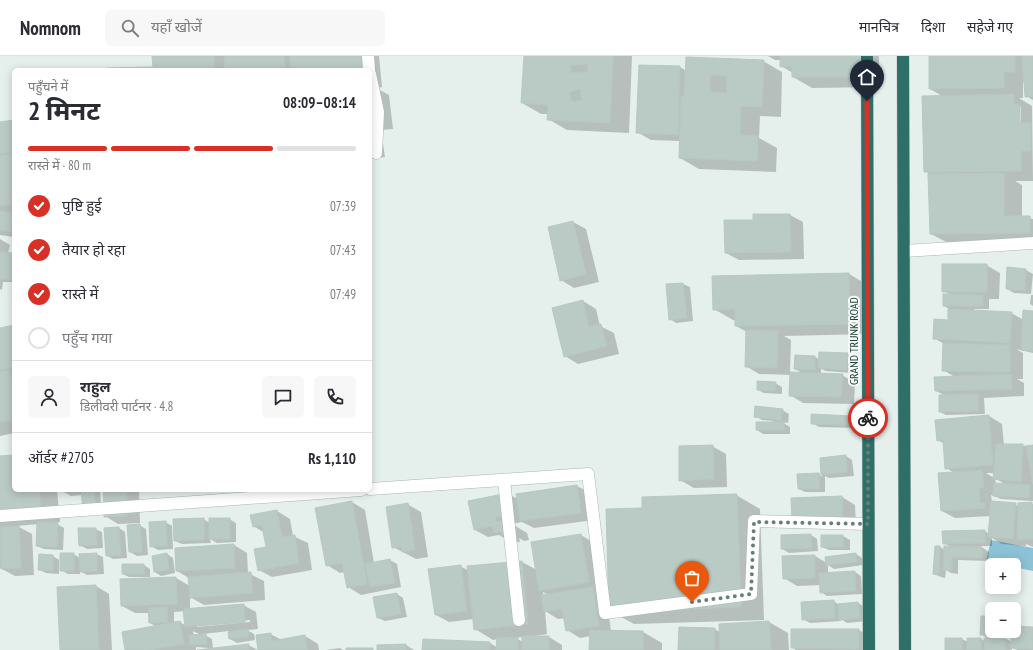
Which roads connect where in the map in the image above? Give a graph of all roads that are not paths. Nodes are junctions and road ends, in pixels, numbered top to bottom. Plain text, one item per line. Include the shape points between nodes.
1 (368, 56) edge
2 (867, 56) edge
3 (903, 56) edge
4 (369, 68) edge
5 (372, 84) edge
6 (376, 153) dead end
7 (1033, 243) edge
8 (904, 251) junction
9 (504, 480) junction
10 (372, 489) edge
11 (333, 492) edge
12 (0, 516) edge
13 (868, 524) junction
14 (519, 620) dead end
15 (869, 650) edge
16 (905, 650) edge

1 - 4 street
2 - 13 highway, GRAND TRUNK ROAD
3 - 8 highway
5 - 6 street via 378,112
7 - 8 street
8 - 16 highway
9 - 10 street
9 - 13 street via 588,474 605,612 751,594 754,522
9 - 14 street
11 - 12 street
13 - 15 highway, GRAND TRUNK ROAD

